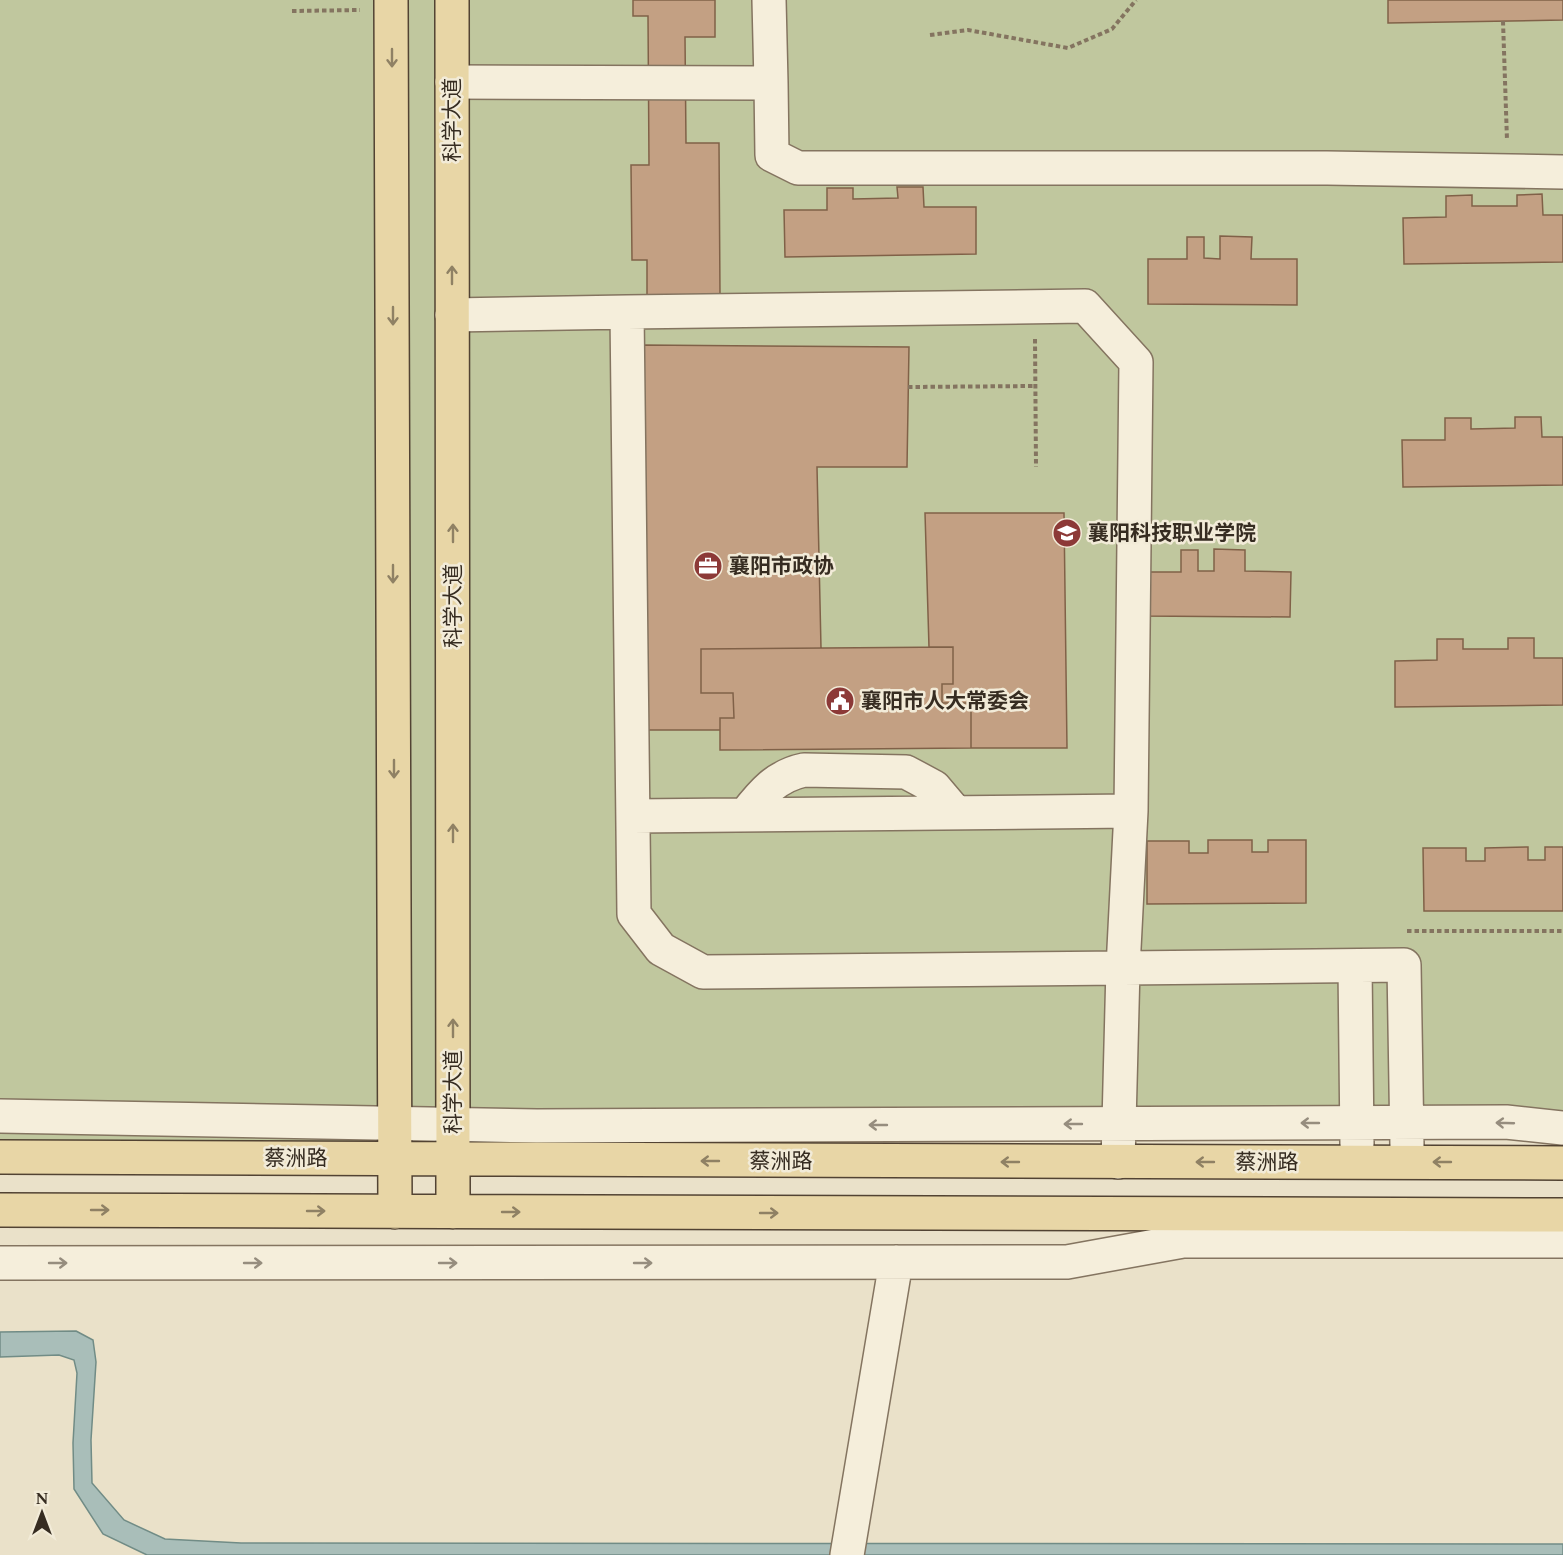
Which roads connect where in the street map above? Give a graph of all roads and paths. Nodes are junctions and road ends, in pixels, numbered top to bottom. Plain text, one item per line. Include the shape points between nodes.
1 (452, 0) edge
2 (770, 0) edge
3 (1137, 0) edge
4 (392, 5) edge
5 (292, 11) dead end
6 (1503, 21) dead end
7 (930, 35) dead end
8 (452, 82) junction
9 (771, 83) junction
10 (1508, 171) junction
11 (1563, 172) edge
12 (1034, 307) junction
13 (627, 312) junction
14 (452, 315) junction
15 (1036, 386) junction
16 (908, 387) dead end
17 (1036, 467) dead end
18 (1131, 811) junction
19 (956, 813) junction
20 (745, 814) junction
21 (633, 816) junction
22 (1563, 931) edge
23 (1404, 965) junction
24 (1354, 966) junction
25 (1123, 968) junction
26 (0, 1116) edge
27 (395, 1123) junction
28 (1359, 1123) junction
29 (1407, 1123) junction
30 (453, 1124) junction
31 (1120, 1124) junction
32 (1563, 1128) edge
33 (0, 1158) edge
34 (395, 1159) junction
35 (453, 1160) junction
36 (1118, 1162) junction
37 (1356, 1162) junction
38 (1406, 1162) junction
39 (1563, 1163) edge
40 (0, 1210) edge
41 (395, 1212) junction
42 (453, 1212) junction
43 (1563, 1215) edge
44 (1563, 1241) edge
45 (896, 1262) junction
46 (0, 1263) edge
47 (848, 1555) edge

1 - 8 main road, 科学大道
2 - 9 street
3 - 7 path via 1112,29 1068,48 968,30
4 - 5 path
4 -> 27 main road
6 - 10 path
8 - 9 street
14 -> 8 main road, 科学大道
9 - 10 street via 772,155 798,168
10 - 11 street
12 - 13 street
12 - 15 path
12 - 18 street via 1085,306 1136,362
13 - 14 street
13 - 21 street
30 -> 14 main road, 科学大道
15 - 16 path
15 - 17 path
18 - 19 street
18 - 25 street
19 - 20 street
19 - 20 street via 934,787 906,772 804,770 768,786
20 - 21 street
21 - 25 street via 634,914 662,949 703,972
22 - 23 path via 1404,931
23 - 24 street
23 - 29 street
24 - 25 street
24 - 28 street
25 - 31 street
26 - 27 street
27 - 30 street
27 - 34 main road
28 - 29 street
28 -> 31 street
28 - 37 street
32 -> 29 street via 1506,1122
29 - 38 street
31 -> 30 street
30 - 35 main road, 科学大道
31 - 36 street
33 - 34 main road, 蔡洲路
34 - 35 main road, 蔡洲路
34 - 41 main road
36 -> 35 main road, 蔡洲路
35 - 42 main road, 科学大道
37 -> 36 main road, 蔡洲路
37 - 38 main road, 蔡洲路
39 -> 38 main road, 蔡洲路
40 -> 41 main road
41 - 42 main road
42 -> 43 main road
44 - 45 street via 1183,1241 1067,1262
46 -> 45 street
45 - 47 street

